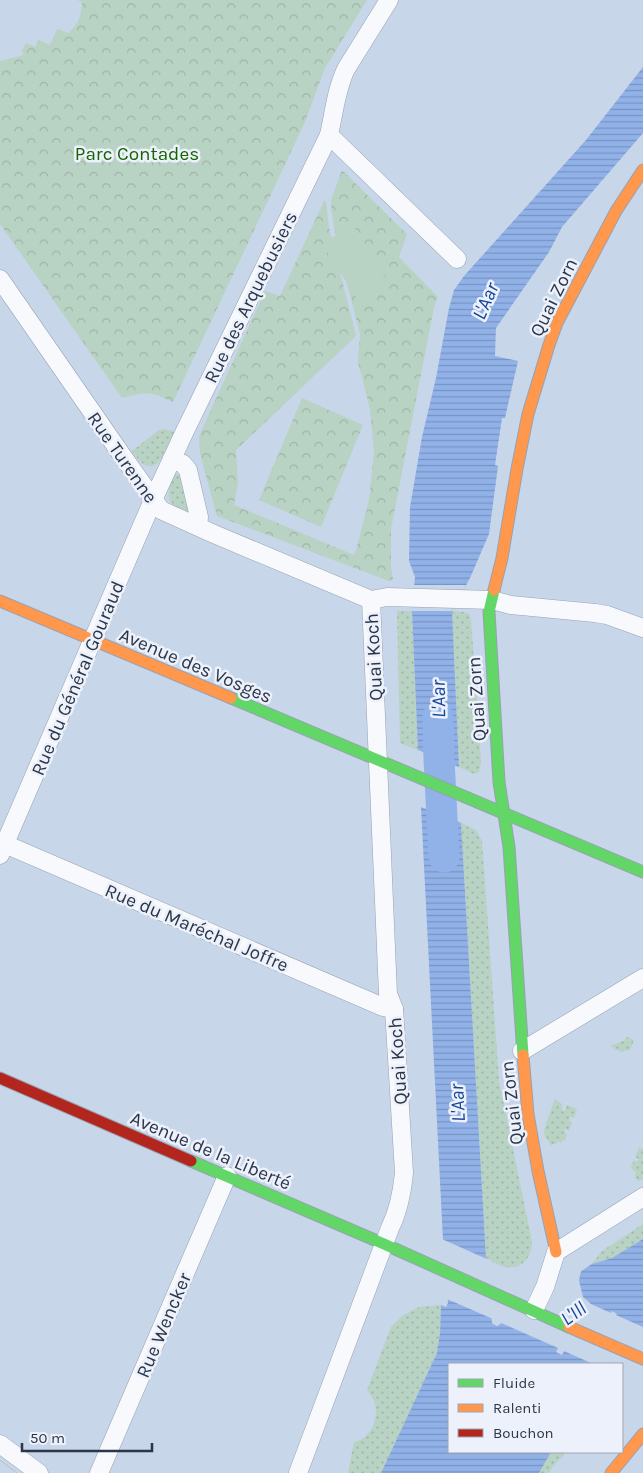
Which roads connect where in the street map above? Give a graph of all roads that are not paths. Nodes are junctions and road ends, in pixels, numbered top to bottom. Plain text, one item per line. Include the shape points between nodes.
1 (389, 0) edge
2 (329, 135) junction
3 (643, 170) edge
4 (457, 259) dead end
5 (0, 279) edge
6 (172, 459) junction
7 (153, 500) junction
8 (198, 526) junction
9 (371, 600) junction
10 (492, 600) junction
11 (0, 601) edge
12 (643, 628) edge
13 (92, 640) junction
14 (378, 761) junction
15 (504, 813) junction
16 (2, 847) edge
17 (643, 872) edge
18 (643, 978) edge
19 (394, 1010) junction
20 (522, 1052) junction
21 (0, 1078) edge
22 (227, 1176) junction
23 (643, 1197) edge
24 (384, 1244) junction
25 (554, 1258) junction
26 (534, 1310) junction
27 (643, 1359) edge
28 (643, 1434) edge
29 (0, 1444) edge
30 (635, 1461) dead end
31 (39, 1473) edge
32 (99, 1473) edge
33 (298, 1473) edge
34 (612, 1473) edge

1 - 2 street, Rue des Arquebusiers via 341,78
2 - 4 street
2 - 6 street, Rue des Arquebusiers
3 - 10 street, Quai Zorn via 616,211 557,323 549,345 527,422
5 - 7 street, Rue Turenne
6 - 7 street, Rue des Arquebusiers
6 - 8 street via 188,470 199,517
7 - 8 street, Rue Turenne via 161,510
7 - 13 street, Rue du Général Gouraud
8 - 9 street, Rue Turenne
9 - 10 street, Rue Turenne via 387,597
9 - 14 street, Quai Koch
10 - 12 street, Rue Turenne via 511,605 607,615
10 - 15 street, Quai Zorn via 489,622 499,782
11 - 13 street, Avenue des Vosges
13 - 14 street, Avenue des Vosges
13 - 16 street, Rue du Général Gouraud
14 - 15 street, Avenue des Vosges
14 - 19 street, Quai Koch via 388,994
15 - 17 street, Avenue des Vosges
15 - 20 street, Quai Zorn
16 - 19 street, Rue du Maréchal Joffre
18 - 20 street
19 - 24 street, Quai Koch via 404,1173 396,1217
20 - 25 street, Quai Zorn via 530,1128
21 - 22 street, Avenue de la Liberté
22 - 24 street, Avenue de la Liberté
22 - 32 street, Rue Wencker
23 - 25 street
24 - 26 street, Avenue de la Liberté
24 - 33 street, Quai Koch
25 - 26 street via 546,1287
26 - 27 street, Avenue de la Liberté
28 - 34 street
29 - 31 street
30 - 34 street

